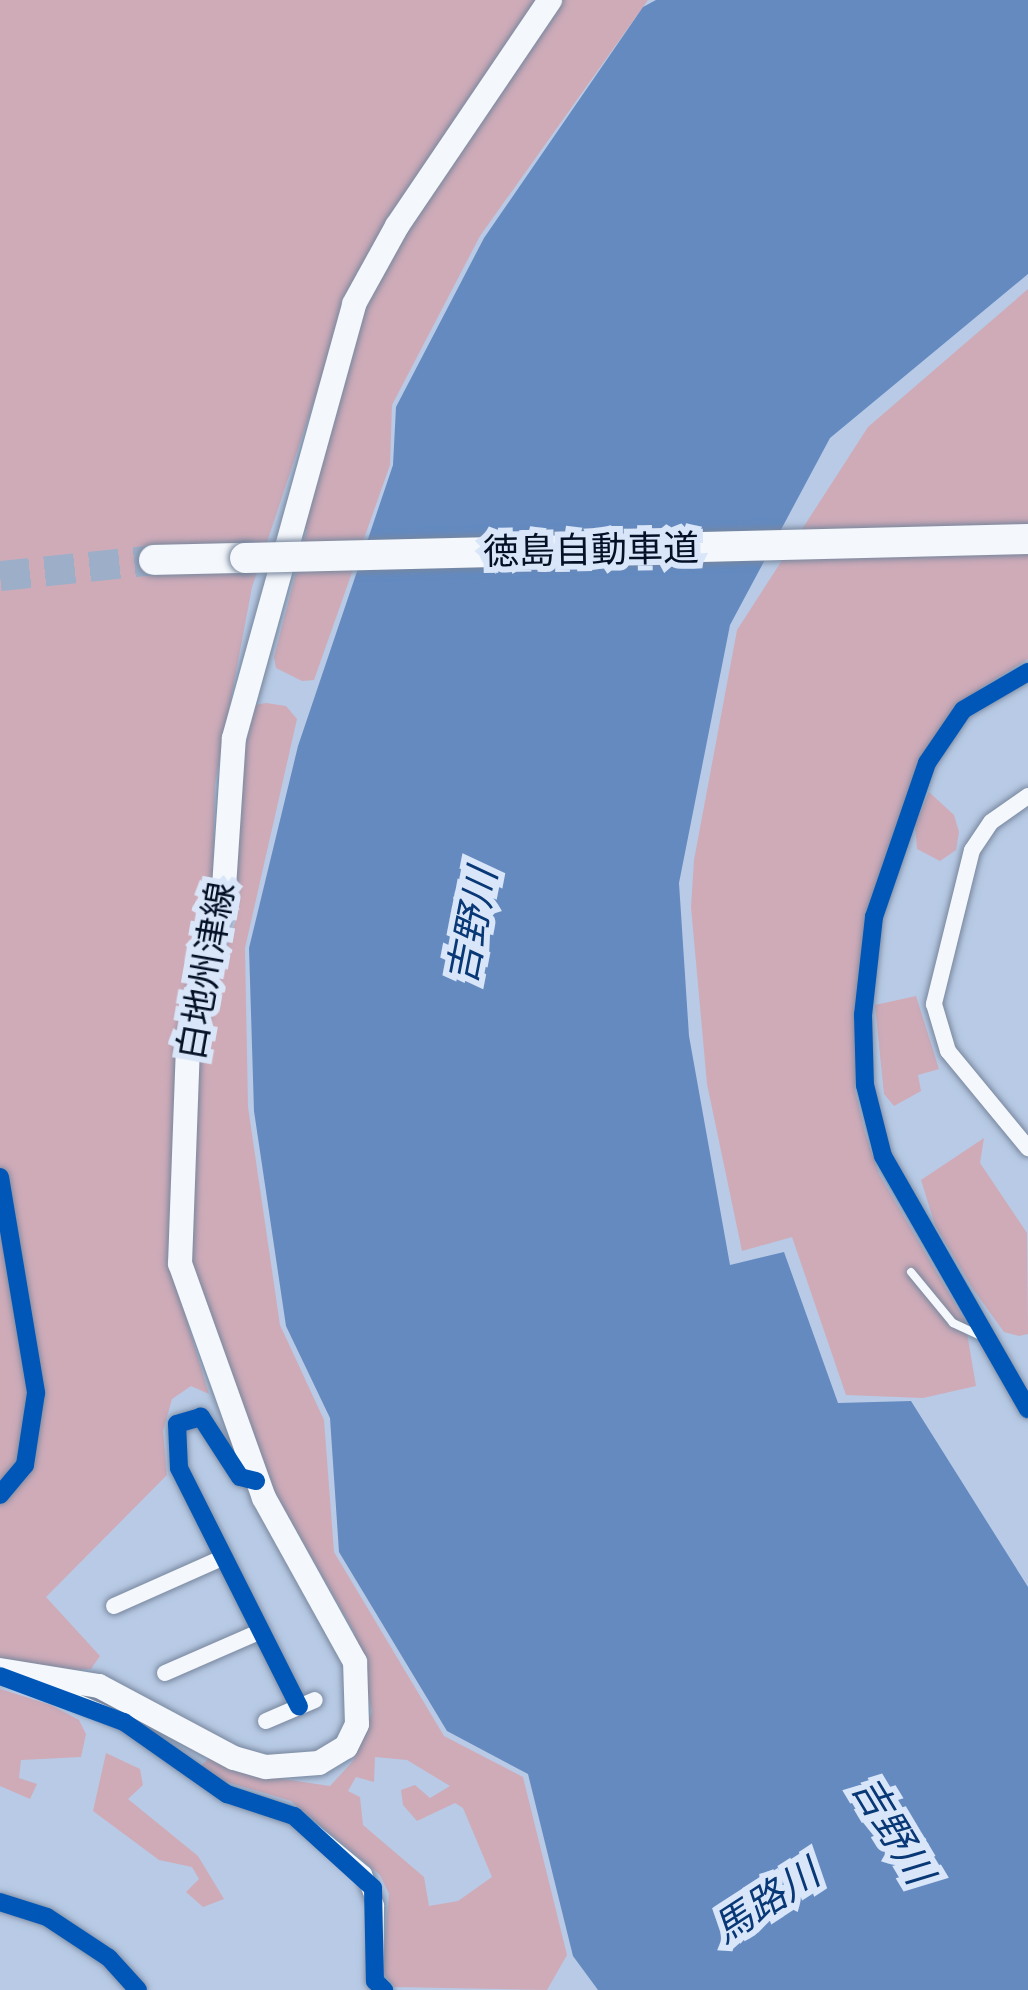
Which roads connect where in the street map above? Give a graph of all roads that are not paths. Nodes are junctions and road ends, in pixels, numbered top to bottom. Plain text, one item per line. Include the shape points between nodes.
1 (550, 0) edge
2 (1028, 539) edge
3 (154, 560) tunnel mouth
4 (1028, 672) edge
5 (1028, 796) edge
6 (1028, 1148) edge
7 (0, 1177) edge
8 (911, 1272) dead end
9 (983, 1336) junction
10 (1028, 1409) edge
11 (256, 1480) junction
12 (0, 1496) edge
13 (224, 1557) junction
14 (114, 1606) dead end
15 (261, 1631) junction
16 (0, 1673) edge
17 (165, 1673) dead end
18 (266, 1721) dead end
19 (0, 1902) edge
20 (138, 1990) edge
21 (384, 1990) edge

1 - 11 main road, 白地州津線 via 354,304 234,738 224,887 188,1047 178,1224 180,1264
2 - 3 highway, 徳島自動車道, bridge
4 - 9 street via 970,703 933,751 884,879 865,980 865,1085 883,1156
5 - 6 street via 991,822 972,850 934,1004 948,1051
7 - 12 street via 36,1393 25,1465
8 - 9 lane via 953,1323
9 - 10 street
11 - 13 street via 240,1477 202,1417 177,1424 179,1468
11 - 16 main road, 白地州津線 via 355,1662 357,1724 346,1747 319,1763 266,1767 99,1686
13 - 14 street
13 - 15 street
15 - 17 street
15 - 18 street via 307,1703
16 - 21 street via 124,1722 227,1794 295,1816 373,1888 375,1981
19 - 20 street via 47,1917 109,1958

